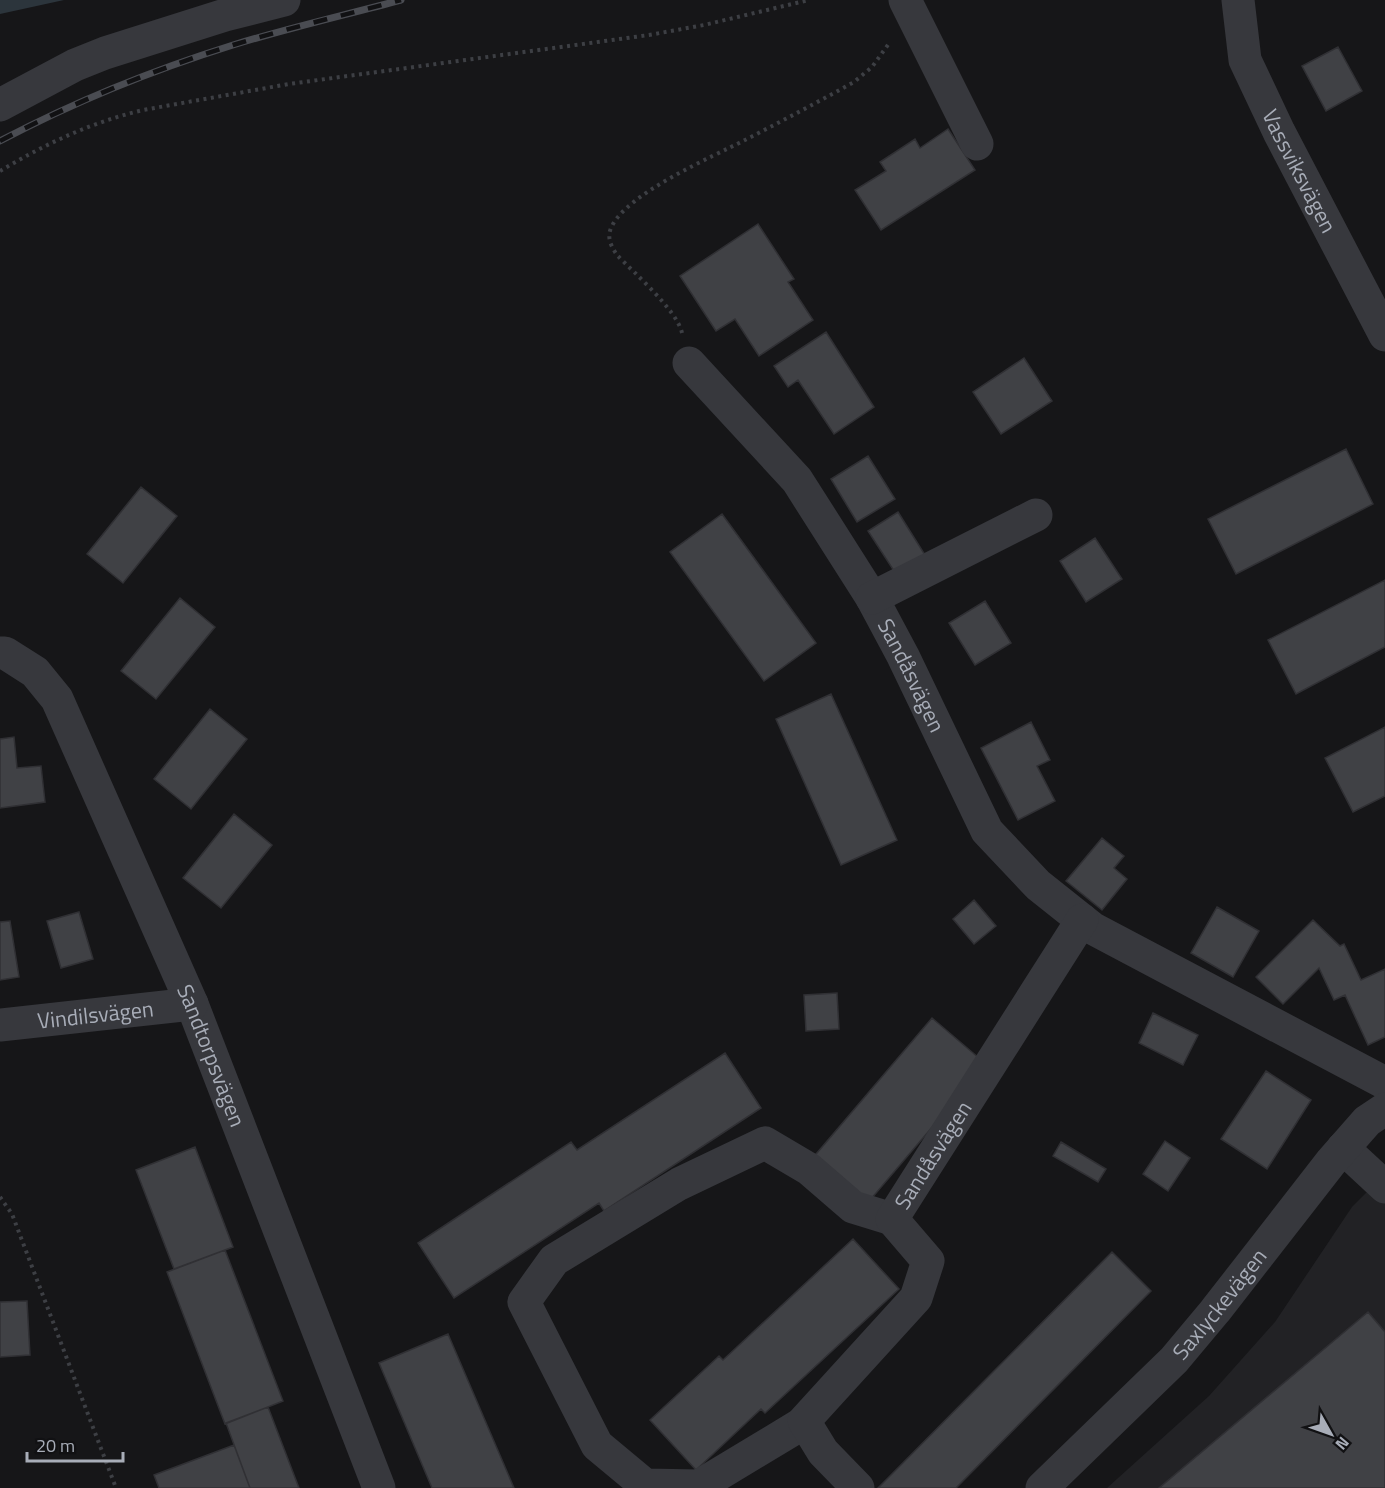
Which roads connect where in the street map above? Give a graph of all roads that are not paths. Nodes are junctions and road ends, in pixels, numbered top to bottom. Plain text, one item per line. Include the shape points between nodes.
1 (284, 0) edge
2 (1238, 0) edge
3 (906, 1) edge
4 (0, 105) edge
5 (976, 144) dead end
6 (1385, 335) edge
7 (689, 363) road end
8 (1036, 515) dead end
9 (872, 598) junction
10 (0, 653) edge
11 (1082, 920) junction
12 (192, 1004) junction
13 (0, 1025) edge
14 (1385, 1083) edge
15 (1385, 1109) edge
16 (1343, 1148) junction
17 (1385, 1187) edge
18 (892, 1219) junction
19 (805, 1422) junction
20 (379, 1488) edge
21 (858, 1488) edge
22 (1042, 1488) edge

1 - 4 street via 105,53
2 - 6 street, Vassviksvägen via 1245,60
3 - 5 street
7 - 9 street, Sandåsvägen via 797,480
8 - 9 street, Sandåsvägen
9 - 11 street, Sandåsvägen via 987,831 1038,885
10 - 12 street, Sandtorpsvägen via 35,672 57,699
11 - 14 street, Sandåsvägen
11 - 18 street, Sandåsvägen
12 - 13 street, Vindilsvägen
12 - 20 street, Sandtorpsvägen
15 - 16 street, Saxlyckevägen via 1367,1121
16 - 17 street
16 - 22 street, Saxlyckevägen via 1174,1360
18 - 19 street, Sandåsvägen via 927,1261 916,1298
18 - 19 street via 853,1208 809,1169 765,1143 679,1184 554,1260 524,1302 597,1445 645,1485 699,1486
19 - 21 street via 822,1452

